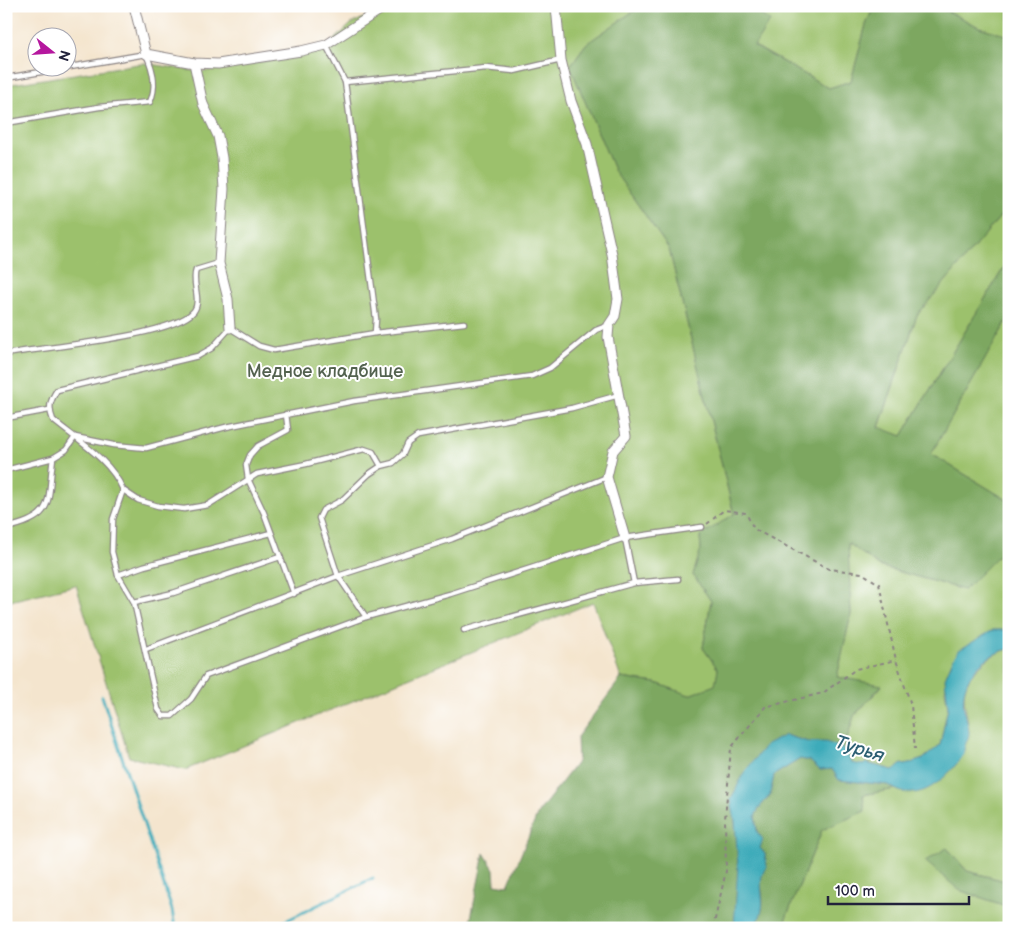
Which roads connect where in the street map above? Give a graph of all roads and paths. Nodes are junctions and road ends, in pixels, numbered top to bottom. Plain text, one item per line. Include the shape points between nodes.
1 (134, 6) edge
2 (386, 6) edge
3 (556, 6) edge
4 (326, 45) junction
5 (146, 54) junction
6 (561, 60) junction
7 (194, 63) junction
8 (6, 78) edge
9 (345, 82) junction
10 (6, 123) edge
11 (219, 263) junction
12 (464, 323) dead end
13 (609, 325) junction
14 (230, 328) junction
15 (376, 334) junction
16 (6, 354) edge
17 (619, 395) junction
18 (49, 410) junction
19 (286, 414) junction
20 (6, 418) edge
21 (75, 437) junction
22 (53, 458) junction
23 (381, 466) junction
24 (6, 470) edge
25 (607, 477) junction
26 (248, 479) junction
27 (123, 490) junction
28 (702, 527) joint
29 (6, 528) edge
30 (271, 533) junction
31 (625, 538) junction
32 (280, 557) junction
33 (118, 576) junction
34 (338, 576) junction
35 (678, 579) dead end
36 (634, 583) junction
37 (294, 594) junction
38 (134, 602) junction
39 (366, 617) junction
40 (464, 630) dead end
41 (146, 649) junction
42 (896, 660) junction
43 (915, 749) dead end
44 (713, 928) edge

1 - 5 street
2 - 4 street
3 - 6 street
4 - 7 street via 246,61
4 - 9 lane
5 - 7 street
5 - 8 lane
5 - 10 lane via 153,68 154,94 150,102
6 - 9 lane via 514,71 486,68
6 - 13 street via 571,101 587,144 612,254 618,300 615,316
7 - 11 street via 203,104 218,136 222,158 224,189
9 - 15 lane
11 - 14 street via 228,299
11 - 16 lane via 196,270 197,303 194,311 179,321 102,342
12 - 15 lane
13 - 17 street via 608,337
13 - 19 lane via 596,330 550,368 532,376
14 - 15 lane via 259,346 274,350
14 - 18 lane via 212,348 198,356 57,390 50,400
17 - 23 lane via 572,408 418,436 408,443 403,454 393,463
17 - 25 street via 626,436 613,451
18 - 20 lane
18 - 21 lane via 53,420
19 - 21 lane via 146,448
19 - 26 lane via 288,430 258,446 250,455 246,466
21 - 22 lane via 66,450
21 - 27 lane via 110,469
22 - 24 lane
22 - 29 lane via 47,504 40,516 29,523
23 - 26 lane via 373,452 364,448 257,474
23 - 34 lane via 342,500 323,510 319,518
25 - 31 street
25 - 34 lane via 452,539
26 - 27 lane via 208,505 184,509 138,500
26 - 30 lane
27 - 33 lane via 112,519 112,552
28 - 31 lane
28 - 42 path via 724,510 746,513 754,529 829,569 862,573 879,584
30 - 32 lane
30 - 33 lane via 144,566
31 - 36 lane
31 - 39 lane via 450,594
32 - 37 lane
32 - 38 lane via 173,593
33 - 38 lane
34 - 37 lane
34 - 39 lane
35 - 36 lane
36 - 40 lane
37 - 41 lane
38 - 41 lane
39 - 41 lane via 206,676 191,699 172,716 163,716 158,709
42 - 43 path via 911,705
42 - 44 path via 856,669 823,693 765,707 731,748 726,870

